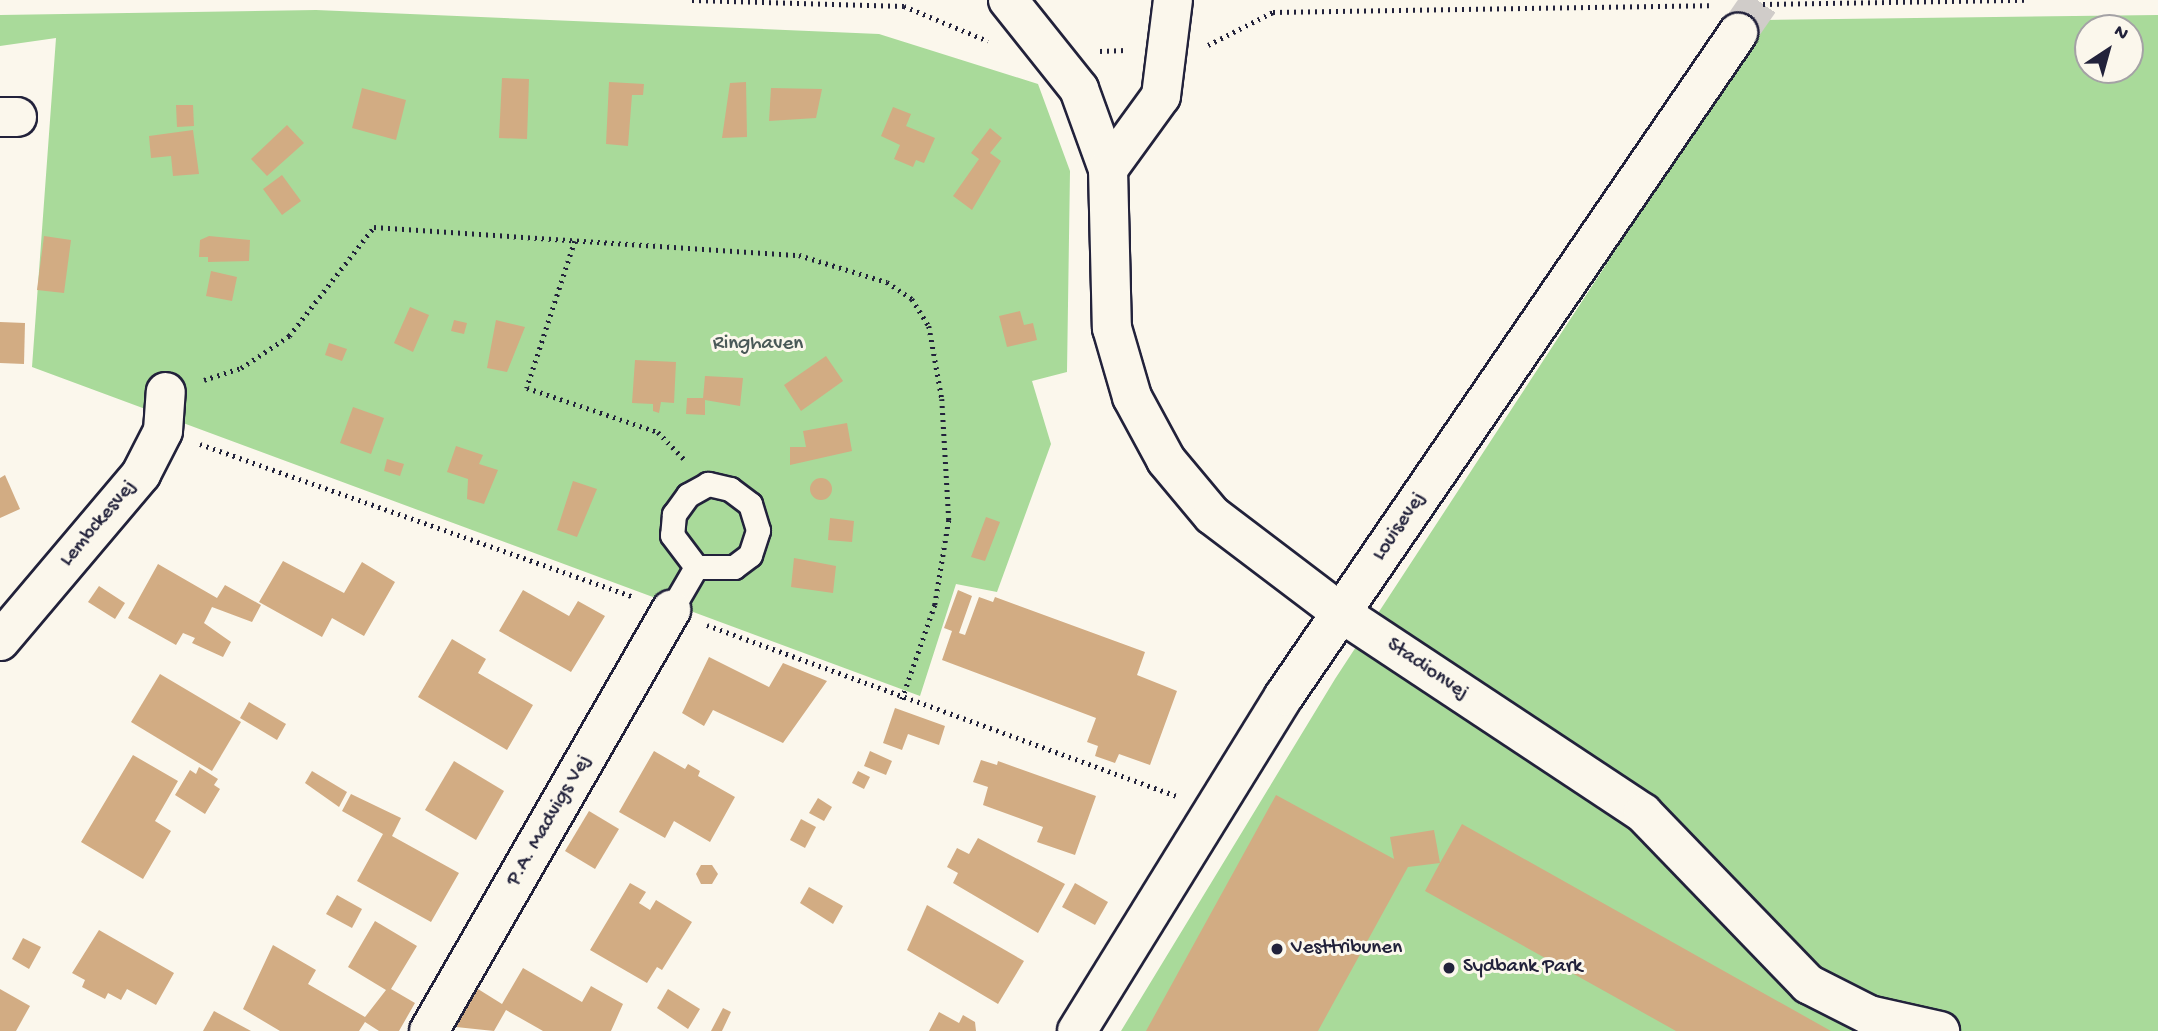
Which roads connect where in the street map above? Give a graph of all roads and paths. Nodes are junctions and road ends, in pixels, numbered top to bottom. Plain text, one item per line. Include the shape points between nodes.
1 (692, 0) edge
2 (1008, 0) edge
3 (1173, 0) edge
4 (2028, 0) edge
5 (1735, 14) junction
6 (1168, 50) junction
7 (1050, 52) junction
8 (1108, 169) junction
9 (575, 241) junction
10 (166, 392) joint
11 (708, 484) junction
12 (696, 567) junction
13 (671, 610) joint
14 (1341, 612) junction
15 (0, 640) edge
16 (902, 700) dead end
17 (429, 1031) edge
18 (1077, 1031) edge
19 (1940, 1031) edge

1 - 7 path via 904,6 1013,51
2 - 7 street, Stadionvej
3 - 6 street
4 - 5 path
5 - 6 path via 1272,12 1210,45
5 - 14 street, Louisevej
6 - 7 path
6 - 8 street via 1161,96
7 - 8 street, Stadionvej via 1079,89
8 - 14 street, Stadionvej via 1112,328 1132,397 1166,460 1212,514
9 - 10 path via 374,227 289,336 241,368
9 - 11 path via 527,388 658,432
9 - 16 path via 799,256 887,282 912,299 929,326 942,399 949,520 934,606
10 - 15 street, Lembckesvej via 163,431 141,474
11 - 12 lane via 688,495 674,514 673,535
11 - 12 lane via 730,489 750,504 758,530 750,555 734,567
12 - 13 lane
13 - 17 street, P.A. Madvigs Vej
14 - 18 street, Louisevej
14 - 19 street, Stadionvej via 1643,813 1808,984 1868,1015

